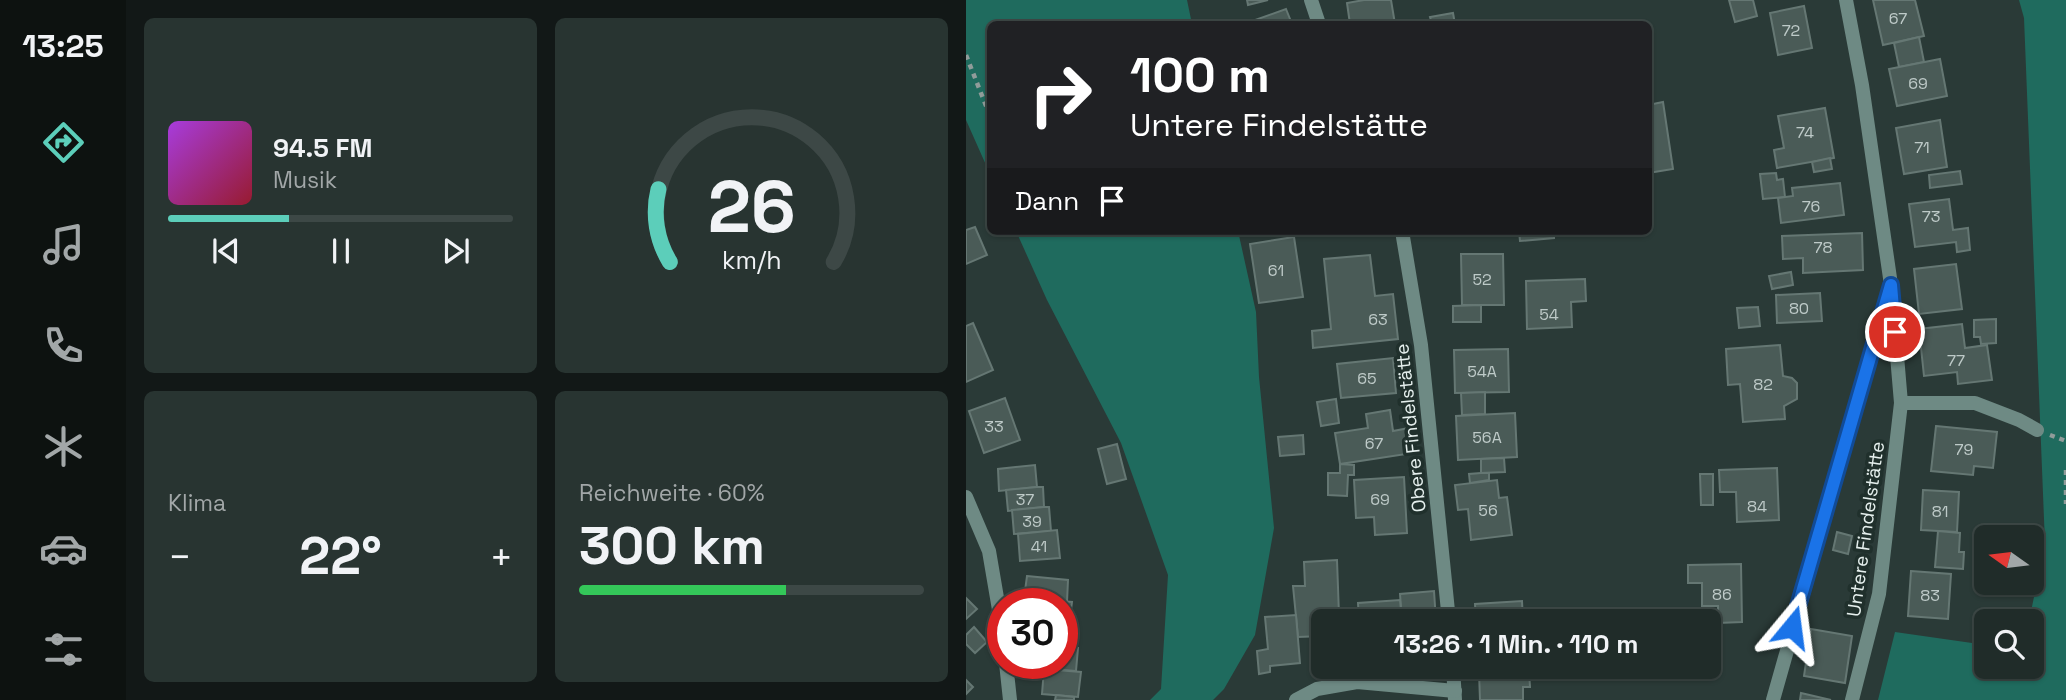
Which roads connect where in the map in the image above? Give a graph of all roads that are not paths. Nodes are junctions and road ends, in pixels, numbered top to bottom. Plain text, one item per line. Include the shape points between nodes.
1 (1311, 0) edge
2 (1846, 0) edge
3 (1318, 21) edge
4 (1403, 235) edge
5 (1891, 285) junction
6 (1901, 403) junction
7 (2037, 430) dead end
8 (966, 497) edge
9 (995, 588) edge
10 (1448, 609) edge
11 (1008, 679) edge
12 (1455, 696) edge
13 (1010, 700) edge
14 (1296, 700) edge
15 (1773, 700) edge
16 (1852, 700) edge

1 - 3 street
2 - 5 street, Untere Findelstätte
4 - 10 street, Obere Findelstätte via 1421,345
5 - 6 street, Untere Findelstätte
5 - 15 street, Untere Findelstätte
6 - 7 street via 1975,403
6 - 16 street, Untere Findelstätte via 1879,594
8 - 9 street via 989,551
11 - 13 street
12 - 14 street via 1357,682 1317,689

